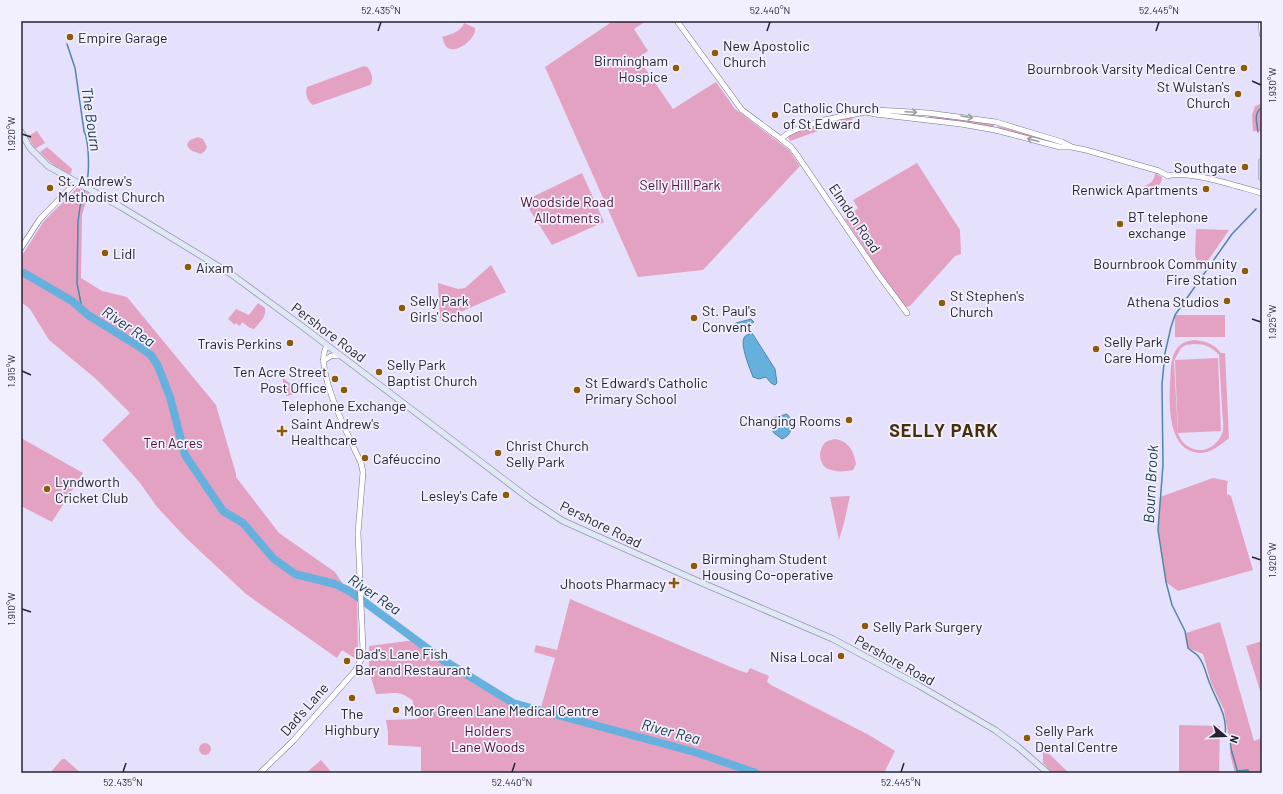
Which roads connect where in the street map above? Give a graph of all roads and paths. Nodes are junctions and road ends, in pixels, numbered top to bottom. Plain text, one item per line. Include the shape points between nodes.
1 (677, 21) edge
2 (1261, 21) edge
3 (1262, 34) edge
4 (866, 112) junction
5 (996, 122) junction
6 (995, 130) junction
7 (21, 132) edge
8 (781, 139) junction
9 (1071, 147) junction
10 (1262, 162) edge
11 (1262, 177) edge
12 (76, 182) junction
13 (1262, 193) edge
14 (21, 248) edge
15 (907, 313) dead end
16 (327, 346) junction
17 (340, 356) junction
18 (323, 361) junction
19 (260, 773) edge
20 (1048, 773) edge

1 - 8 street, Elmdon Road via 742,110
2 - 3 street
4 -> 5 street via 876,110 928,113
4 - 6 street
4 - 8 street via 814,124 787,134
5 - 6 street
5 - 9 street
9 -> 6 street via 1060,147
7 - 12 main road, Pershore Road via 30,148 44,163
8 - 15 street, Elmdon Road via 797,155
9 - 13 street via 1159,171 1168,176 1179,174
10 - 11 highway
12 - 14 street via 40,219
12 - 16 main road, Pershore Road via 231,274
16 - 17 main road, Pershore Road
16 - 18 street
17 - 18 street via 331,356
17 - 20 main road, Pershore Road via 531,500 563,521 833,639 995,730
18 - 19 street, Dad's Lane via 336,408 363,472 358,533 362,592 362,658 355,671 306,727

